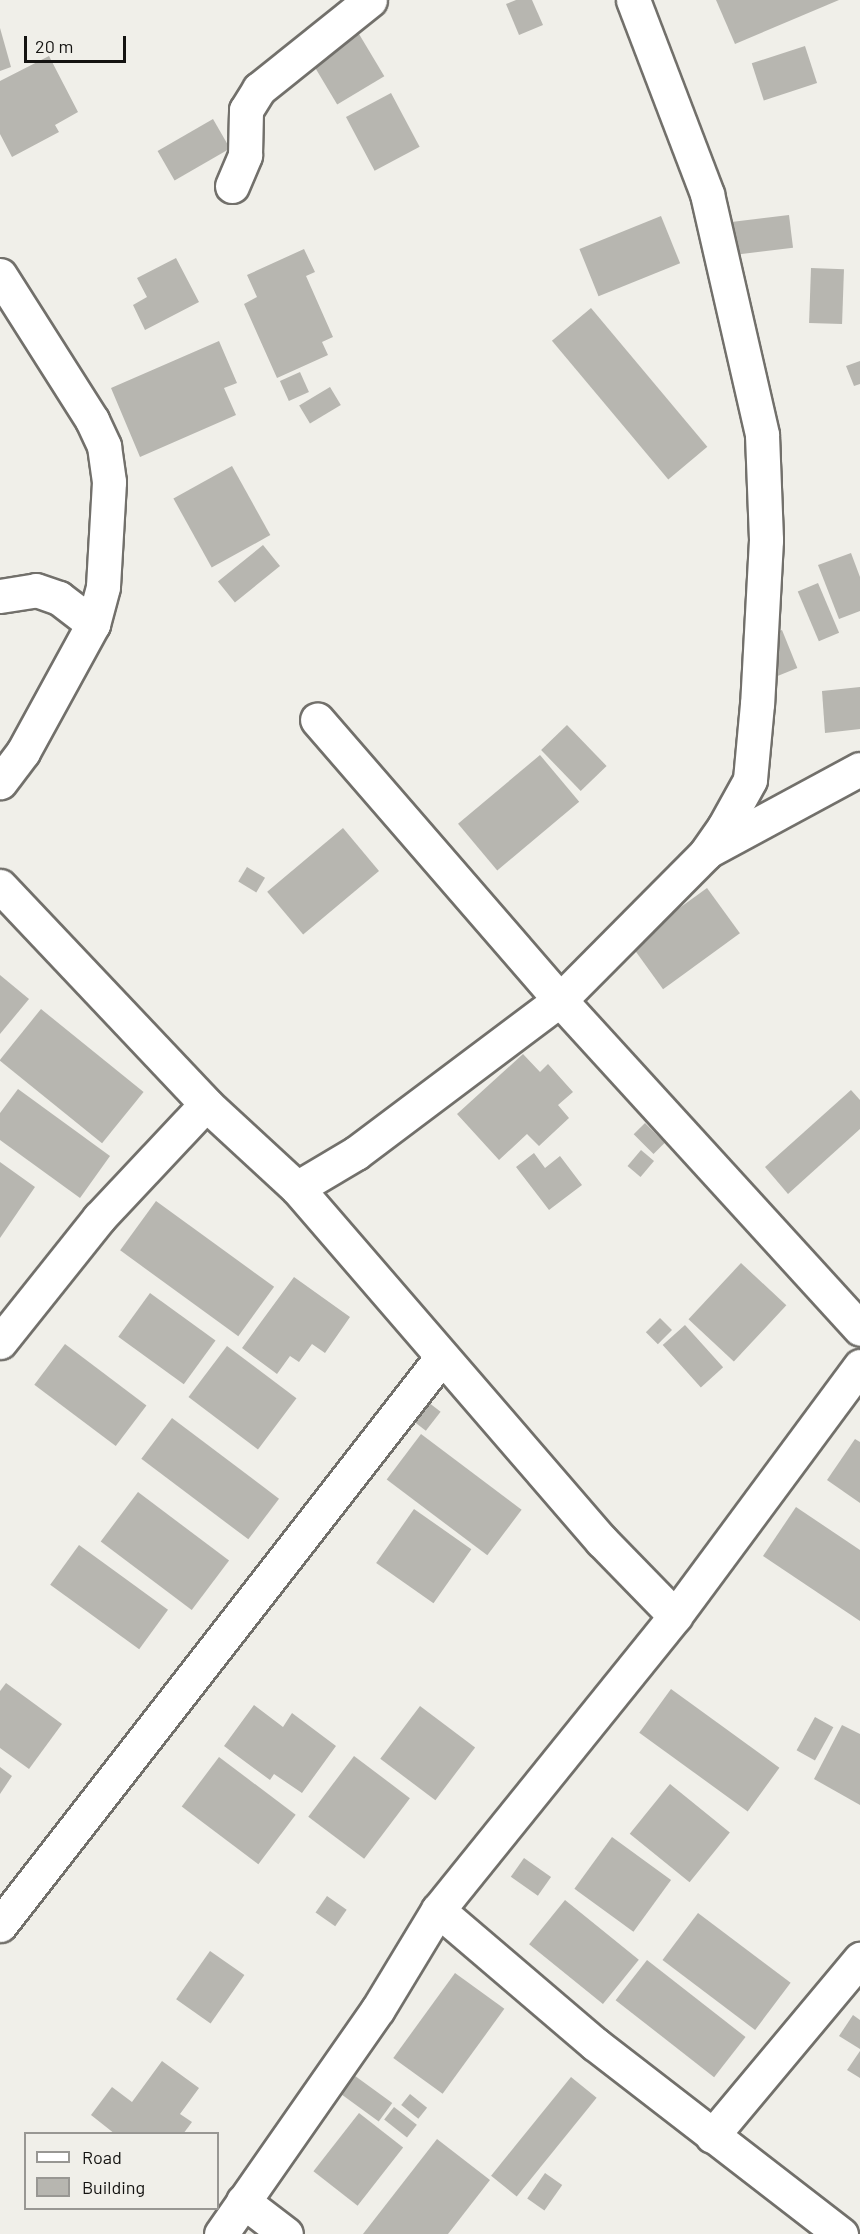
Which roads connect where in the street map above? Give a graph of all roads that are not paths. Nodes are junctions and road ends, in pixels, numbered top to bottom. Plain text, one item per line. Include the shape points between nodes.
1 (370, 0) edge
2 (633, 0) edge
3 (232, 186) dead end
4 (0, 274) edge
5 (0, 596) edge
6 (93, 624) junction
7 (317, 719) dead end
8 (860, 769) edge
9 (0, 782) edge
10 (706, 853) junction
11 (0, 886) edge
12 (560, 1000) junction
13 (206, 1104) junction
14 (297, 1188) junction
15 (860, 1328) edge
16 (0, 1342) edge
17 (441, 1358) junction
18 (860, 1366) edge
19 (675, 1616) junction
20 (438, 1910) junction
21 (0, 1925) edge
22 (860, 1959) edge
23 (712, 2136) junction
24 (243, 2201) junction
25 (221, 2234) edge
26 (286, 2234) edge
27 (841, 2234) edge

1 - 3 street via 259,89 246,110 245,155
2 - 10 street via 707,194 762,435 765,587 750,780
4 - 6 street via 92,420 104,446 109,482 108,523 103,586
5 - 6 street via 36,590 59,598
6 - 9 street via 23,752
7 - 12 street
8 - 10 street
10 - 12 street
11 - 13 street
12 - 14 street via 356,1153
12 - 15 street
13 - 14 street
13 - 16 street via 99,1218
14 - 17 street
17 - 19 street via 602,1541
17 - 21 street
18 - 19 street
19 - 20 street
20 - 23 street
20 - 24 street via 378,2009
22 - 23 street
23 - 27 street
24 - 25 street
24 - 26 street

